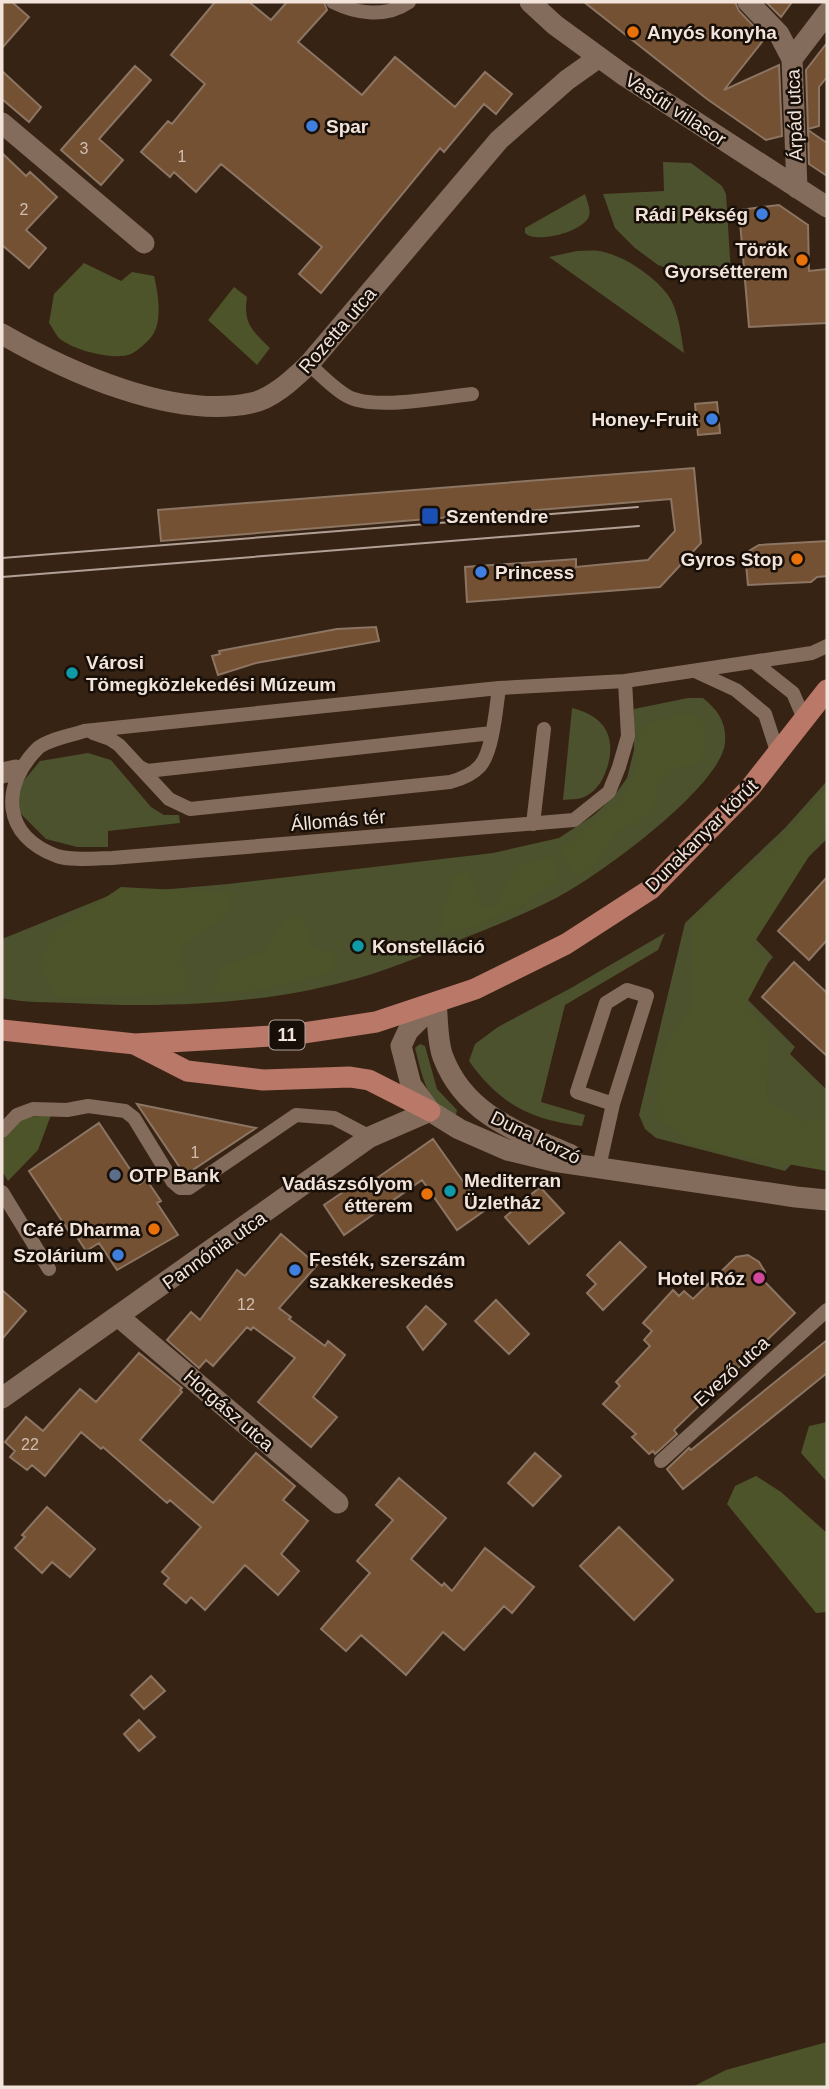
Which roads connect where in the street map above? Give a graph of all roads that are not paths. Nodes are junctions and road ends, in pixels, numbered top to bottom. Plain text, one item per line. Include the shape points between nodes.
1 (332, 2) edge
2 (409, 2) edge
3 (530, 2) edge
4 (748, 2) edge
5 (827, 13) edge
6 (598, 58) junction
7 (792, 60) junction
8 (2, 123) edge
9 (797, 188) junction
10 (827, 207) edge
11 (144, 243) dead end
12 (2, 334) edge
13 (309, 364) junction
14 (472, 394) dead end
15 (827, 646) edge
16 (755, 663) junction
17 (697, 672) junction
18 (625, 681) junction
19 (499, 688) junction
20 (827, 690) edge
21 (804, 721) junction
22 (544, 729) dead end
23 (84, 731) junction
24 (492, 733) junction
25 (778, 754) junction
26 (138, 764) junction
27 (9, 772) edge
28 (533, 824) junction
29 (436, 1003) junction
30 (2, 1030) edge
31 (135, 1044) junction
32 (613, 1104) junction
33 (430, 1111) junction
34 (2, 1131) edge
35 (370, 1138) junction
36 (599, 1167) junction
37 (2, 1192) edge
38 (827, 1200) edge
39 (50, 1269) dead end
40 (827, 1310) edge
41 (119, 1317) junction
42 (2, 1398) edge
43 (661, 1461) dead end
44 (338, 1503) dead end

1 - 2 lane via 367,13 385,12
3 - 6 street, Vasúti villasor
4 - 7 street via 779,34
5 - 7 street, Árpád utca
6 - 9 street, Vasúti villasor
6 - 13 street, Rozetta utca via 499,140
7 - 9 street, Árpád utca
8 - 11 street
9 - 10 street, Vasúti villasor
12 - 13 street, Rozetta utca via 44,358 108,384 164,400 209,406 253,403
13 - 14 lane via 347,396 360,401 388,403
15 - 16 lane
16 - 17 lane
16 - 21 lane via 793,693
17 - 18 lane
17 - 25 lane via 736,690 765,714
18 - 19 lane
18 - 28 lane, Állomás tér via 628,736 609,792 574,820
19 - 23 lane
19 - 24 lane, Állomás tér
20 - 21 main road, Dunakanyar körút / 11
21 - 25 main road, Dunakanyar körút / 11
22 - 28 lane
23 - 26 lane, Állomás tér via 110,739
23 - 27 lane via 40,746
24 - 26 lane via 147,771
24 - 26 lane, Állomás tér via 481,765 450,782 197,810 169,799
25 - 29 main road, Dunakanyar körút / 11 via 651,889 566,944
27 - 28 lane, Állomás tér via 6,795 13,822 35,845 60,857 112,858
29 - 31 main road, 11 via 376,1022 290,1035
29 - 33 street, Duna korzó via 408,1031 401,1046 411,1085
29 - 36 street, Duna korzó via 442,1054 457,1086 474,1105 532,1138
30 - 31 main road, 11
31 - 33 main road via 187,1071 263,1080 369,1080
32 - 32 lane via 577,1092 606,1003 627,990 647,996
32 - 36 lane
33 - 35 street, Pannónia utca
33 - 36 street, Duna korzó via 507,1150
34 - 35 lane via 17,1115 33,1109 125,1111 180,1188 189,1188 296,1115 334,1118
35 - 41 street, Pannónia utca
36 - 38 street, Duna korzó
37 - 39 lane
40 - 43 lane, Evező utca
41 - 42 street, Pannónia utca
41 - 44 street, Horgász utca

